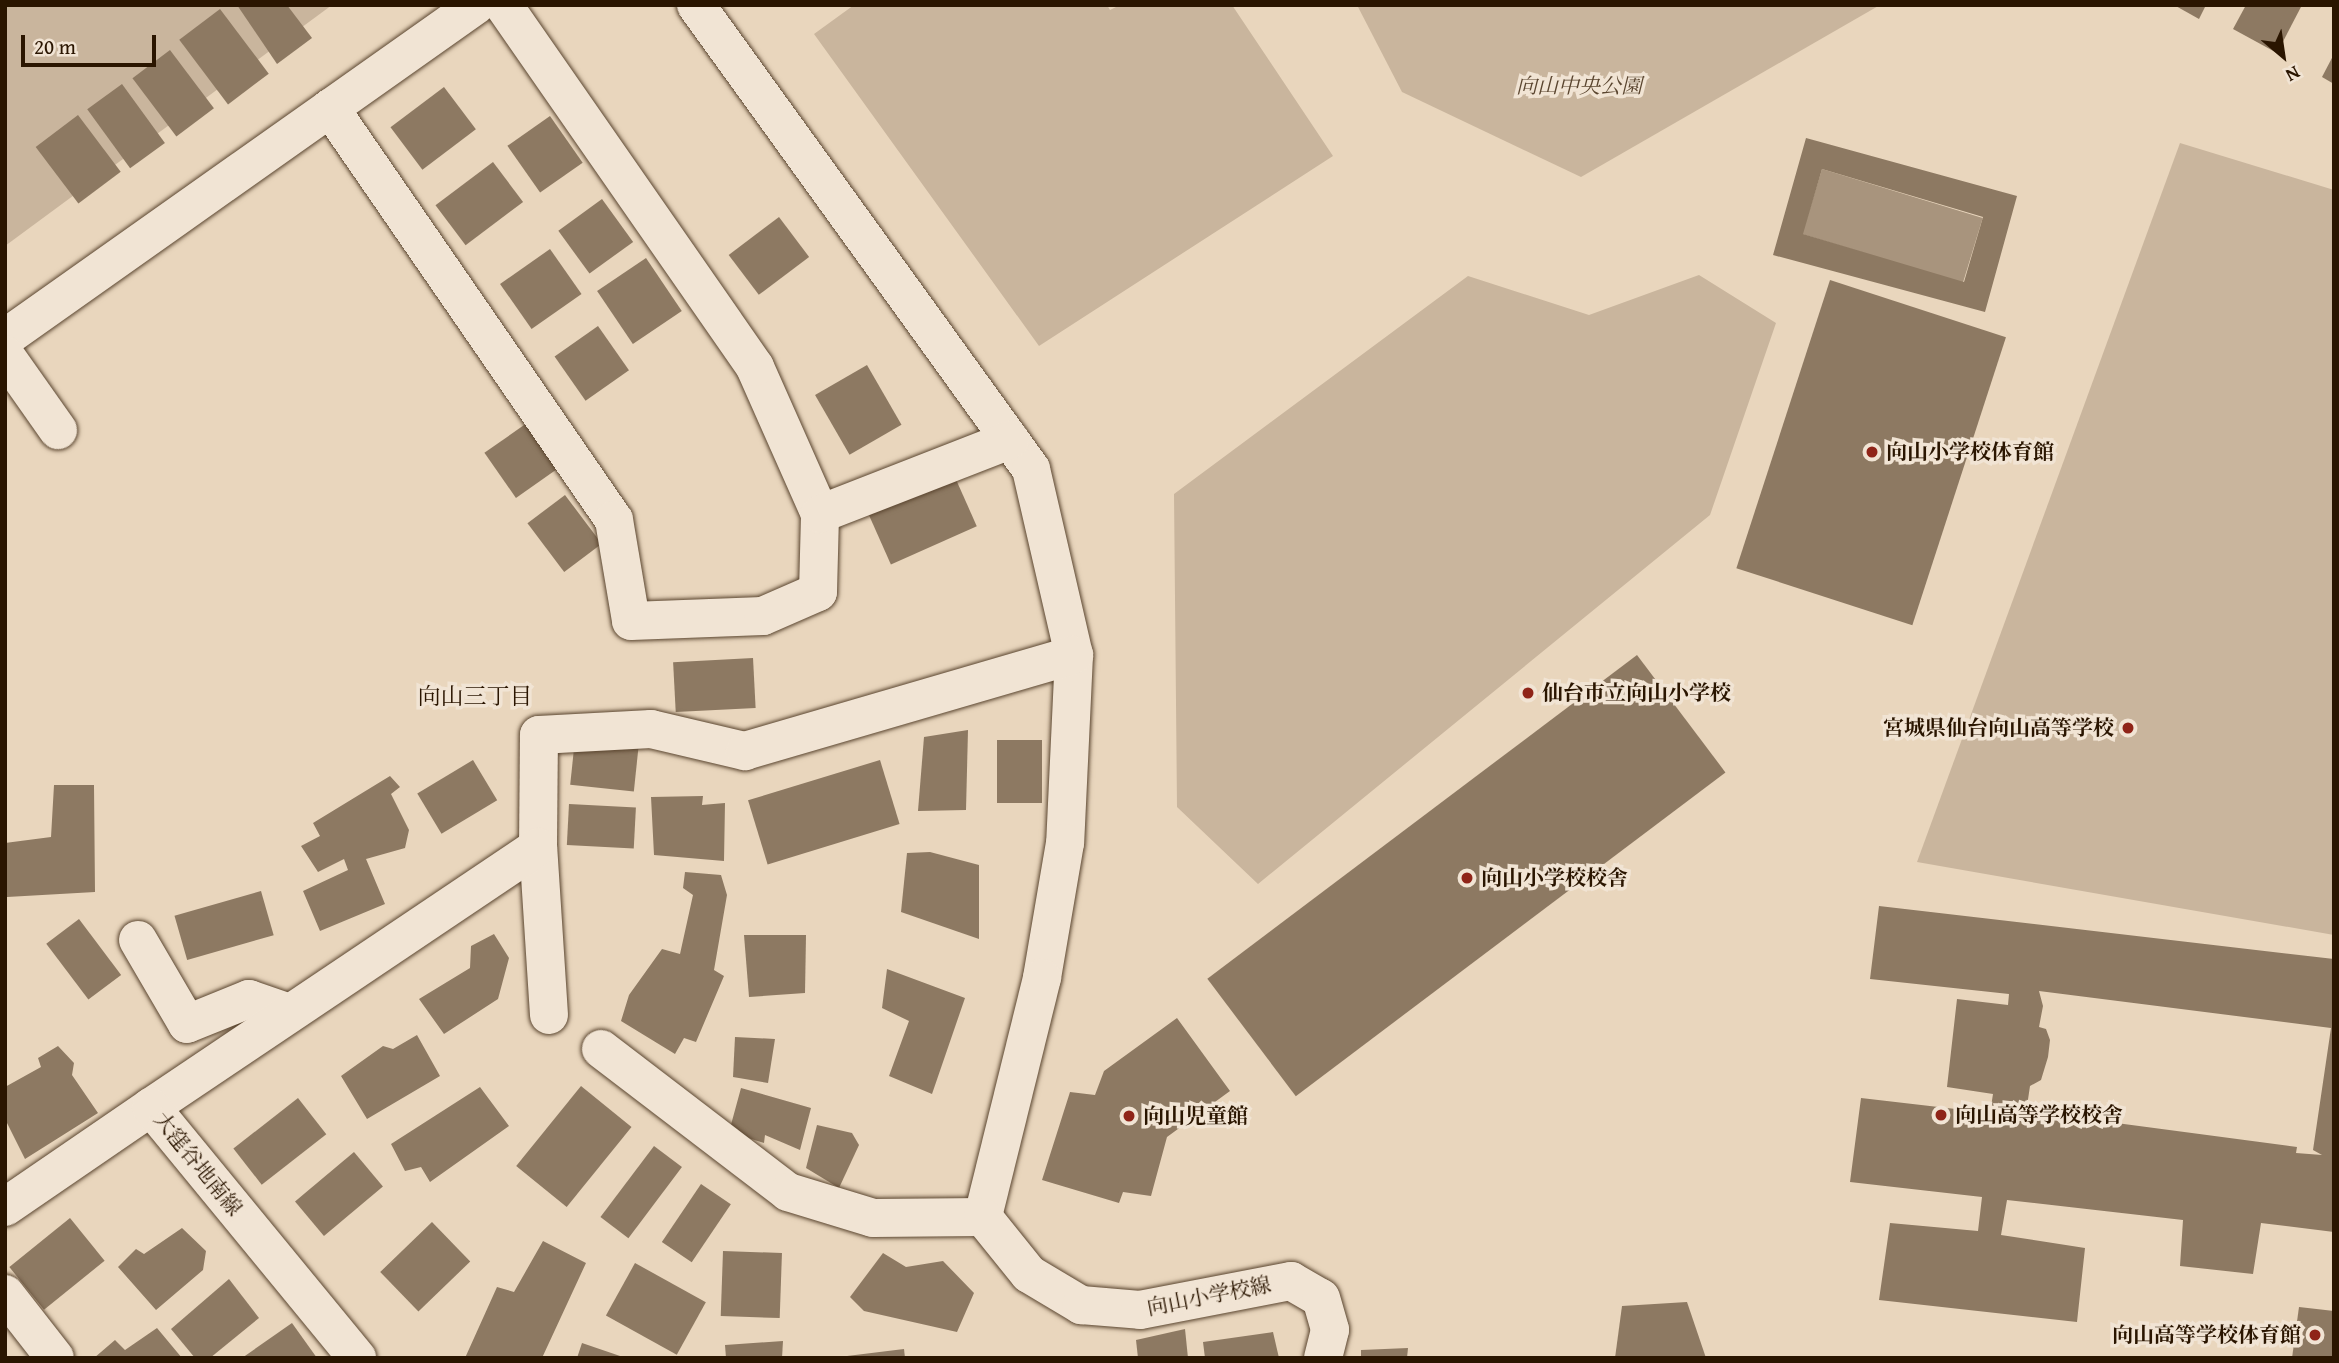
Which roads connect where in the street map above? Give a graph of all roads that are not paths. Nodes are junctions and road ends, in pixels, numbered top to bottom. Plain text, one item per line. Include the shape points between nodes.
1 (476, 5) edge
2 (503, 5) edge
3 (696, 5) edge
4 (330, 108) junction
5 (5, 338) edge
6 (5, 355) edge
7 (58, 430) dead end
8 (1010, 440) junction
9 (820, 514) junction
10 (1074, 655) junction
11 (538, 847) junction
12 (138, 940) dead end
13 (286, 1012) junction
14 (549, 1015) dead end
15 (600, 1049) dead end
16 (151, 1107) junction
17 (5, 1207) edge
18 (983, 1217) junction
19 (5, 1294) edge
20 (55, 1358) edge
21 (357, 1358) edge
22 (1322, 1358) edge

1 - 4 street
2 - 9 street via 755,367
3 - 8 street
4 - 5 street
4 - 9 street via 614,520 631,621 763,616 818,592
6 - 7 street
8 - 9 street
8 - 10 street via 1031,469
10 - 11 street via 745,751 651,729 539,734
10 - 18 street via 1065,843 1042,978
11 - 13 street
11 - 14 street
12 - 13 street via 187,1024 249,999
13 - 16 street
15 - 18 street via 789,1192 873,1218
16 - 17 street, 大窪谷地南線
16 - 21 street, 大窪谷地南線
18 - 22 street, 向山小学校線 via 1029,1274 1082,1305 1140,1310 1291,1281 1321,1298 1330,1330
19 - 20 street

